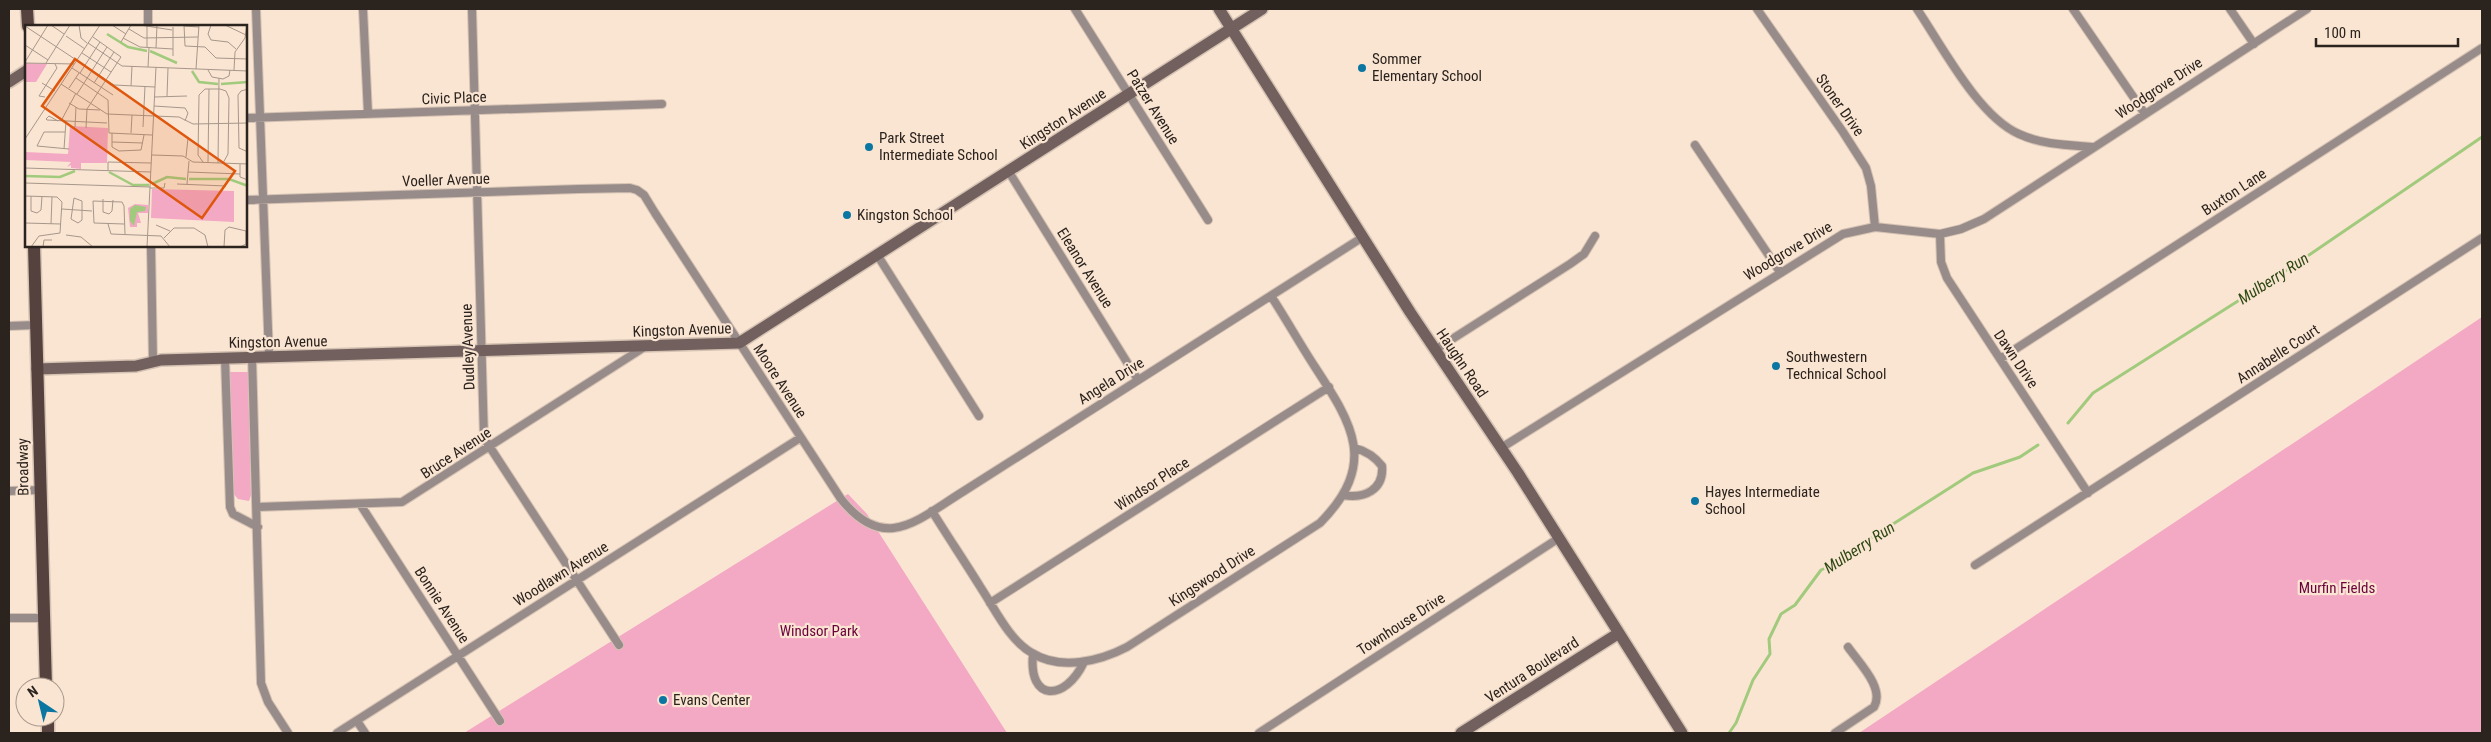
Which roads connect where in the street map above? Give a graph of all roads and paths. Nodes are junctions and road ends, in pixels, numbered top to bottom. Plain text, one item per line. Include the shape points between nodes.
1 (27, 9) edge
2 (148, 9) edge
3 (256, 9) edge
4 (363, 9) edge
5 (472, 9) edge
6 (1075, 9) edge
7 (1219, 9) edge
8 (1262, 9) edge
9 (1757, 9) edge
10 (1917, 9) edge
11 (2073, 9) edge
12 (2230, 9) edge
13 (2306, 9) edge
14 (28, 25) edge
15 (148, 25) edge
16 (1232, 29) junction
17 (2254, 44) junction
18 (2482, 48) edge
19 (25, 72) edge
20 (9, 82) edge
21 (1129, 95) junction
22 (662, 104) dead end
23 (475, 111) junction
24 (368, 114) junction
25 (2145, 114) junction
26 (260, 117) junction
27 (248, 118) edge
28 (1695, 145) dead end
29 (2094, 147) junction
30 (1009, 172) junction
31 (476, 192) junction
32 (644, 195) joint
33 (248, 200) edge
34 (264, 200) junction
35 (1208, 220) dead end
36 (1875, 226) junction
37 (1940, 234) junction
38 (1595, 236) dead end
39 (1362, 237) junction
40 (2482, 238) edge
41 (34, 248) edge
42 (150, 248) edge
43 (878, 256) junction
44 (1780, 272) junction
45 (1271, 296) junction
46 (36, 325) junction
47 (9, 326) edge
48 (739, 343) junction
49 (646, 346) junction
50 (1435, 350) junction
51 (482, 351) junction
52 (269, 356) junction
53 (252, 357) junction
54 (225, 358) junction
55 (2000, 359) junction
56 (153, 362) junction
57 (37, 369) junction
58 (1138, 380) junction
59 (1329, 387) junction
60 (979, 416) dead end
61 (800, 438) junction
62 (490, 447) junction
63 (1355, 448) junction
64 (1501, 448) junction
65 (40, 490) junction
66 (9, 491) edge
67 (2088, 493) junction
68 (1343, 495) junction
69 (360, 504) junction
70 (257, 507) junction
71 (932, 511) junction
72 (868, 524) joint
73 (258, 527) junction
74 (1559, 538) junction
75 (1975, 565) dead end
76 (576, 580) junction
77 (990, 603) junction
78 (9, 618) edge
79 (44, 618) junction
80 (1619, 633) junction
81 (618, 646) dead end
82 (1848, 647) dead end
83 (1033, 654) junction
84 (458, 655) junction
85 (1084, 662) junction
86 (46, 677) edge
87 (357, 721) junction
88 (500, 721) dead end
89 (288, 733) edge
90 (337, 733) edge
91 (365, 733) edge
92 (1259, 733) edge
93 (1461, 733) edge
94 (1682, 733) edge
95 (1835, 733) edge

1 - 14 main road
2 - 15 street
3 - 26 street
4 - 24 street
5 - 23 street, Dudley Avenue
6 - 21 street, Patzer Avenue
7 - 16 street, Haughn Road
8 - 16 street, Kingston Avenue
9 - 36 street, Stoner Drive via 1866,168
10 - 29 street via 1972,91 1997,120 2032,139 2058,145
11 - 25 street
12 - 17 street
13 - 17 street, Woodgrove Drive
16 - 21 street, Kingston Avenue
16 - 39 street, Haughn Road
17 - 25 street, Woodgrove Drive
18 - 55 street, Buxton Lane
19 - 20 street
21 - 30 street, Kingston Avenue
21 - 35 street, Patzer Avenue
22 - 23 street, Civic Place
23 - 24 street, Civic Place
23 - 31 street, Dudley Avenue
24 - 26 street, Civic Place
25 - 29 street, Woodgrove Drive
26 - 27 street, Civic Place
26 - 34 street
28 - 44 street
29 - 37 street, Woodgrove Drive via 1984,219
30 - 43 street, Kingston Avenue
30 - 58 street, Eleanor Avenue
31 - 32 street, Voeller Avenue via 630,188
31 - 34 street, Voeller Avenue
31 - 51 street, Dudley Avenue
32 - 48 street, Moore Avenue
33 - 34 street, Voeller Avenue
34 - 52 street
36 - 37 street, Woodgrove Drive
36 - 44 street, Woodgrove Drive via 1843,234
37 - 55 street, Dawn Drive via 1947,278
38 - 50 street via 1584,254 1570,264
39 - 45 street, Angela Drive
39 - 50 street, Haughn Road
40 - 67 street, Annabelle Court
41 - 46 main road, Broadway
42 - 56 street
43 - 48 street, Kingston Avenue
43 - 60 street
44 - 64 street, Woodgrove Drive
45 - 58 street, Angela Drive
45 - 59 street, Kingswood Drive
46 - 47 street
46 - 57 main road, Broadway
48 - 49 street, Kingston Avenue
48 - 61 street, Moore Avenue
49 - 51 street, Kingston Avenue
49 - 62 street, Bruce Avenue
50 - 64 street, Haughn Road
51 - 52 street, Kingston Avenue
51 - 62 street, Dudley Avenue via 484,438
52 - 53 street, Kingston Avenue
53 - 54 street, Kingston Avenue
53 - 70 street
54 - 56 street, Kingston Avenue
54 - 73 street via 230,507 233,514
55 - 67 street, Dawn Drive
56 - 57 street, Kingston Avenue via 136,366
57 - 65 main road, Broadway
58 - 71 street, Angela Drive
59 - 63 street, Kingswood Drive via 1346,415
59 - 77 street, Windsor Place
61 - 72 street, Moore Avenue via 854,516
61 - 76 street, Woodlawn Avenue
62 - 69 street, Bruce Avenue via 410,499
62 - 76 street, Dudley Avenue
63 - 68 street, Kingswood Drive
63 - 68 street via 1377,460 1382,466 1382,479 1367,494
64 - 74 street, Haughn Road
65 - 66 street
65 - 79 main road, Broadway
67 - 75 street, Annabelle Court
68 - 85 street, Kingswood Drive via 1333,509 1305,533 1127,647
69 - 70 street, Bruce Avenue
69 - 84 street, Bonnie Avenue
70 - 73 street
71 - 72 street, Angela Drive via 899,528 877,528
71 - 77 street
73 - 89 street via 261,683 268,702
74 - 80 street, Haughn Road
74 - 92 street, Townhouse Drive
76 - 81 street, Dudley Avenue
76 - 84 street, Woodlawn Avenue
77 - 83 street via 1005,625
78 - 79 street
79 - 86 main road, Broadway
80 - 93 street, Ventura Boulevard
80 - 94 street, Haughn Road
82 - 95 street via 1874,686 1877,702
83 - 85 street, Kingswood Drive via 1061,661
83 - 85 street via 1035,677 1049,692 1066,687
84 - 87 street, Woodlawn Avenue
84 - 88 street, Bonnie Avenue
87 - 90 street, Woodlawn Avenue
87 - 91 street

